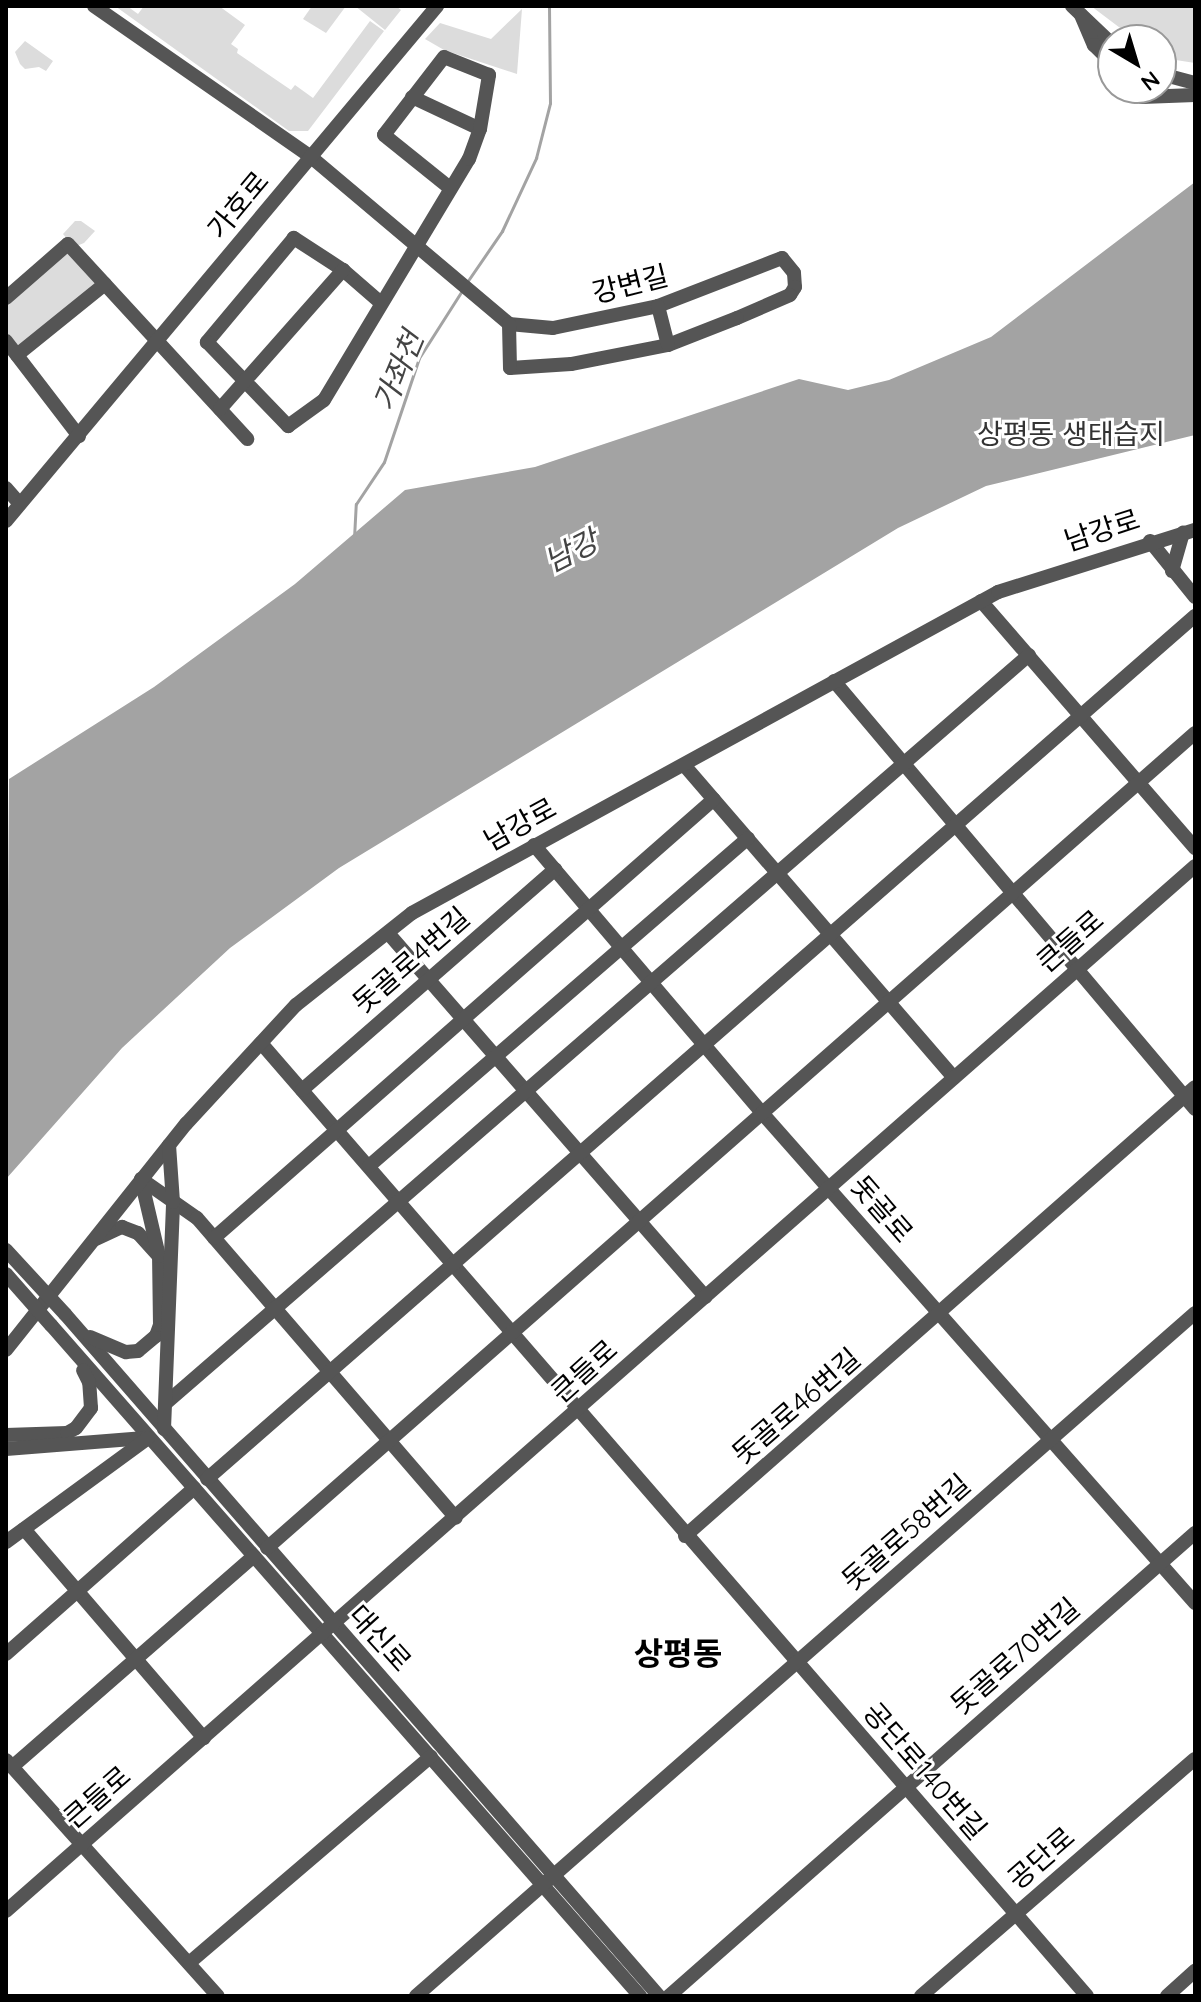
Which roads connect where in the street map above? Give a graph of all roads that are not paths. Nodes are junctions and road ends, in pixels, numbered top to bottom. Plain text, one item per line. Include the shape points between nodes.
1 (437, 6) edge
2 (99, 10) edge
3 (1077, 10) edge
4 (1097, 29) edge
5 (1097, 48) edge
6 (412, 97) junction
7 (480, 129) junction
8 (311, 157) junction
9 (450, 188) junction
10 (415, 247) junction
11 (343, 270) junction
12 (105, 284) junction
13 (6, 298) edge
14 (381, 303) junction
15 (658, 306) junction
16 (509, 324) junction
17 (6, 341) edge
18 (158, 342) junction
19 (668, 345) junction
20 (17, 355) junction
21 (246, 382) junction
22 (220, 409) junction
23 (79, 436) junction
24 (247, 439) dead end
25 (6, 488) edge
26 (20, 504) junction
27 (6, 521) edge
28 (1189, 532) edge
29 (1150, 541) junction
30 (1172, 571) junction
31 (1195, 597) edge
32 (981, 601) junction
33 (1195, 616) edge
34 (1029, 655) junction
35 (834, 681) junction
36 (1080, 715) junction
37 (1195, 733) edge
38 (902, 763) junction
39 (684, 765) junction
40 (1139, 783) junction
41 (714, 799) junction
42 (954, 824) junction
43 (748, 838) junction
44 (534, 845) junction
45 (1195, 848) edge
46 (1195, 866) edge
47 (555, 869) junction
48 (777, 872) junction
49 (1012, 893) junction
50 (589, 909) junction
51 (388, 933) junction
52 (830, 934) junction
53 (621, 947) junction
54 (1076, 971) junction
55 (429, 980) junction
56 (651, 982) junction
57 (888, 1001) junction
58 (463, 1019) junction
59 (261, 1043) junction
60 (705, 1045) junction
61 (495, 1056) junction
62 (954, 1078) junction
63 (302, 1090) junction
64 (1190, 1091) edge
65 (526, 1092) junction
66 (1195, 1109) edge
67 (762, 1113) junction
68 (337, 1130) junction
69 (169, 1145) junction
70 (579, 1153) junction
71 (369, 1166) junction
72 (141, 1179) junction
73 (829, 1189) junction
74 (401, 1201) junction
75 (173, 1202) junction
76 (639, 1221) junction
77 (214, 1238) junction
78 (89, 1243) junction
79 (6, 1250) edge
80 (159, 1256) junction
81 (453, 1261) junction
82 (6, 1274) edge
83 (705, 1297) junction
84 (274, 1310) junction
85 (1195, 1313) edge
86 (941, 1315) junction
87 (78, 1328) junction
88 (513, 1332) junction
89 (69, 1346) junction
90 (6, 1350) edge
91 (327, 1371) junction
92 (166, 1403) junction
93 (579, 1411) junction
94 (164, 1429) junction
95 (6, 1435) edge
96 (148, 1438) junction
97 (389, 1441) junction
98 (1052, 1441) junction
99 (6, 1449) edge
100 (207, 1479) junction
101 (194, 1488) junction
102 (456, 1518) junction
103 (24, 1529) junction
104 (1195, 1533) edge
105 (685, 1536) junction
106 (6, 1542) edge
107 (260, 1552) junction
108 (1160, 1564) junction
109 (78, 1591) junction
110 (1195, 1603) edge
111 (328, 1629) junction
112 (6, 1654) edge
113 (136, 1659) junction
114 (795, 1662) junction
115 (204, 1738) junction
116 (431, 1756) junction
117 (1195, 1759) edge
118 (9, 1763) edge
119 (904, 1787) junction
120 (82, 1845) junction
121 (546, 1881) junction
122 (6, 1911) edge
123 (1016, 1915) junction
124 (189, 1963) junction
125 (1195, 1971) edge
126 (218, 1996) edge
127 (416, 1996) edge
128 (640, 1996) edge
129 (659, 1996) edge
130 (669, 1996) edge
131 (921, 1996) edge
132 (1087, 1996) edge
133 (1167, 1996) edge

1 - 8 street, 가호로
2 - 8 street
3 - 4 street
3 - 5 street
6 - 7 street
6 - 7 street via 444,57 489,75
6 - 9 street via 384,135
7 - 9 street
8 - 10 street
8 - 18 street, 가호로
9 - 10 street
10 - 14 street
10 - 16 street
11 - 14 street
11 - 21 street
11 - 21 street via 294,238 207,342
12 - 13 street via 68,244
12 - 18 street
12 - 20 street
14 - 21 street via 324,400 288,426
15 - 16 street, 강변길 via 553,328
15 - 19 street
15 - 19 street, 강변길 via 782,258 794,273 790,295
16 - 19 street via 510,368 571,364
17 - 20 street
18 - 22 street
18 - 23 street, 가호로
20 - 23 street
21 - 22 street
22 - 24 street
23 - 26 street, 가호로
25 - 26 street
26 - 27 street, 가호로
28 - 29 street, 남강로
28 - 30 street
29 - 30 street
29 - 32 street, 남강로
30 - 31 street
32 - 34 street
32 - 35 street, 남강로
33 - 36 street
34 - 36 street
34 - 38 street
35 - 38 street
35 - 39 street, 남강로
36 - 40 street
36 - 42 street
37 - 40 street
38 - 42 street
38 - 48 street
39 - 41 street
39 - 44 street, 남강로
40 - 45 street
40 - 49 street
41 - 43 street
41 - 50 street
42 - 49 street
42 - 52 street
43 - 48 street
43 - 53 street
44 - 47 street, 돗골로
44 - 51 street, 남강로 via 412,913
46 - 54 street, 큰들로
47 - 50 street, 돗골로
47 - 55 street, 돗골로4번길
48 - 52 street
48 - 56 street
49 - 54 street
49 - 57 street
50 - 53 street, 돗골로
50 - 58 street
51 - 55 street
51 - 59 street, 남강로 via 296,1005
52 - 57 street
52 - 60 street
53 - 56 street, 돗골로
53 - 61 street
54 - 62 street, 큰들로
54 - 64 street
55 - 58 street
55 - 63 street, 돗골로4번길
56 - 60 street, 돗골로
56 - 65 street
57 - 62 street
57 - 67 street
58 - 61 street
58 - 68 street
59 - 63 street, 공단로140번길
59 - 69 street, 남강로
60 - 67 street, 돗골로
60 - 70 street
61 - 65 street
61 - 71 street
62 - 73 street, 큰들로
63 - 68 street, 공단로140번길
64 - 66 street
64 - 86 street, 돗골로46번길
65 - 70 street
65 - 74 street
67 - 73 street, 돗골로
67 - 76 street
68 - 71 street, 공단로140번길
68 - 77 street
69 - 72 street, 남강로
69 - 75 street
70 - 76 street
70 - 81 street
71 - 74 street, 공단로140번길
72 - 75 street
72 - 78 street, 남강로
72 - 80 street
73 - 83 street, 큰들로
73 - 86 street, 돗골로
74 - 81 street, 공단로140번길
74 - 84 street
75 - 77 street
75 - 92 street
76 - 83 street
76 - 88 street
77 - 84 street
78 - 80 street via 122,1227 138,1233
78 - 90 street, 남강로
79 - 87 street, 대신로, bridge
80 - 87 street via 160,1325 149,1345 138,1351 114,1350
81 - 88 street, 공단로140번길
81 - 91 street
82 - 89 street, 대신로, bridge
83 - 93 street, 큰들로
84 - 91 street
84 - 92 street
85 - 98 street, 돗골로58번길
86 - 98 street, 돗골로
86 - 105 street, 돗골로46번길
87 - 94 street, 대신로
88 - 93 street, 공단로140번길
88 - 97 street
89 - 95 street via 89,1382 91,1408 84,1420 67,1433
89 - 96 street, 대신로
91 - 97 street
91 - 100 street
92 - 94 street
93 - 102 street, 큰들로
93 - 105 street, 공단로140번길
94 - 100 street, 대신로
96 - 99 street
96 - 101 street, 대신로
96 - 103 street
97 - 102 street
97 - 107 street
98 - 108 street, 돗골로
98 - 114 street, 돗골로58번길
100 - 107 street, 대신로
101 - 107 street, 대신로
101 - 109 street
102 - 111 street, 큰들로
103 - 106 street
103 - 109 street
104 - 108 street, 돗골로70번길
105 - 114 street, 공단로140번길
107 - 111 street, 대신로
107 - 113 street
108 - 110 street, 돗골로
108 - 119 street, 돗골로70번길
109 - 112 street
109 - 113 street
111 - 115 street, 큰들로
111 - 116 street, 대신로
111 - 121 street, 대신로
113 - 115 street
113 - 118 street
114 - 119 street, 공단로140번길
114 - 121 street, 돗골로58번길
115 - 120 street, 큰들로
116 - 121 street, 대신로
116 - 124 street
117 - 123 street, 공단로
118 - 120 street
119 - 123 street, 공단로140번길
119 - 130 street, 돗골로70번길
120 - 122 street, 큰들로
120 - 124 street
121 - 127 street, 돗골로58번길
121 - 128 street, 대신로
121 - 129 street, 대신로
123 - 131 street, 공단로
123 - 132 street, 공단로140번길
124 - 126 street
125 - 133 street

